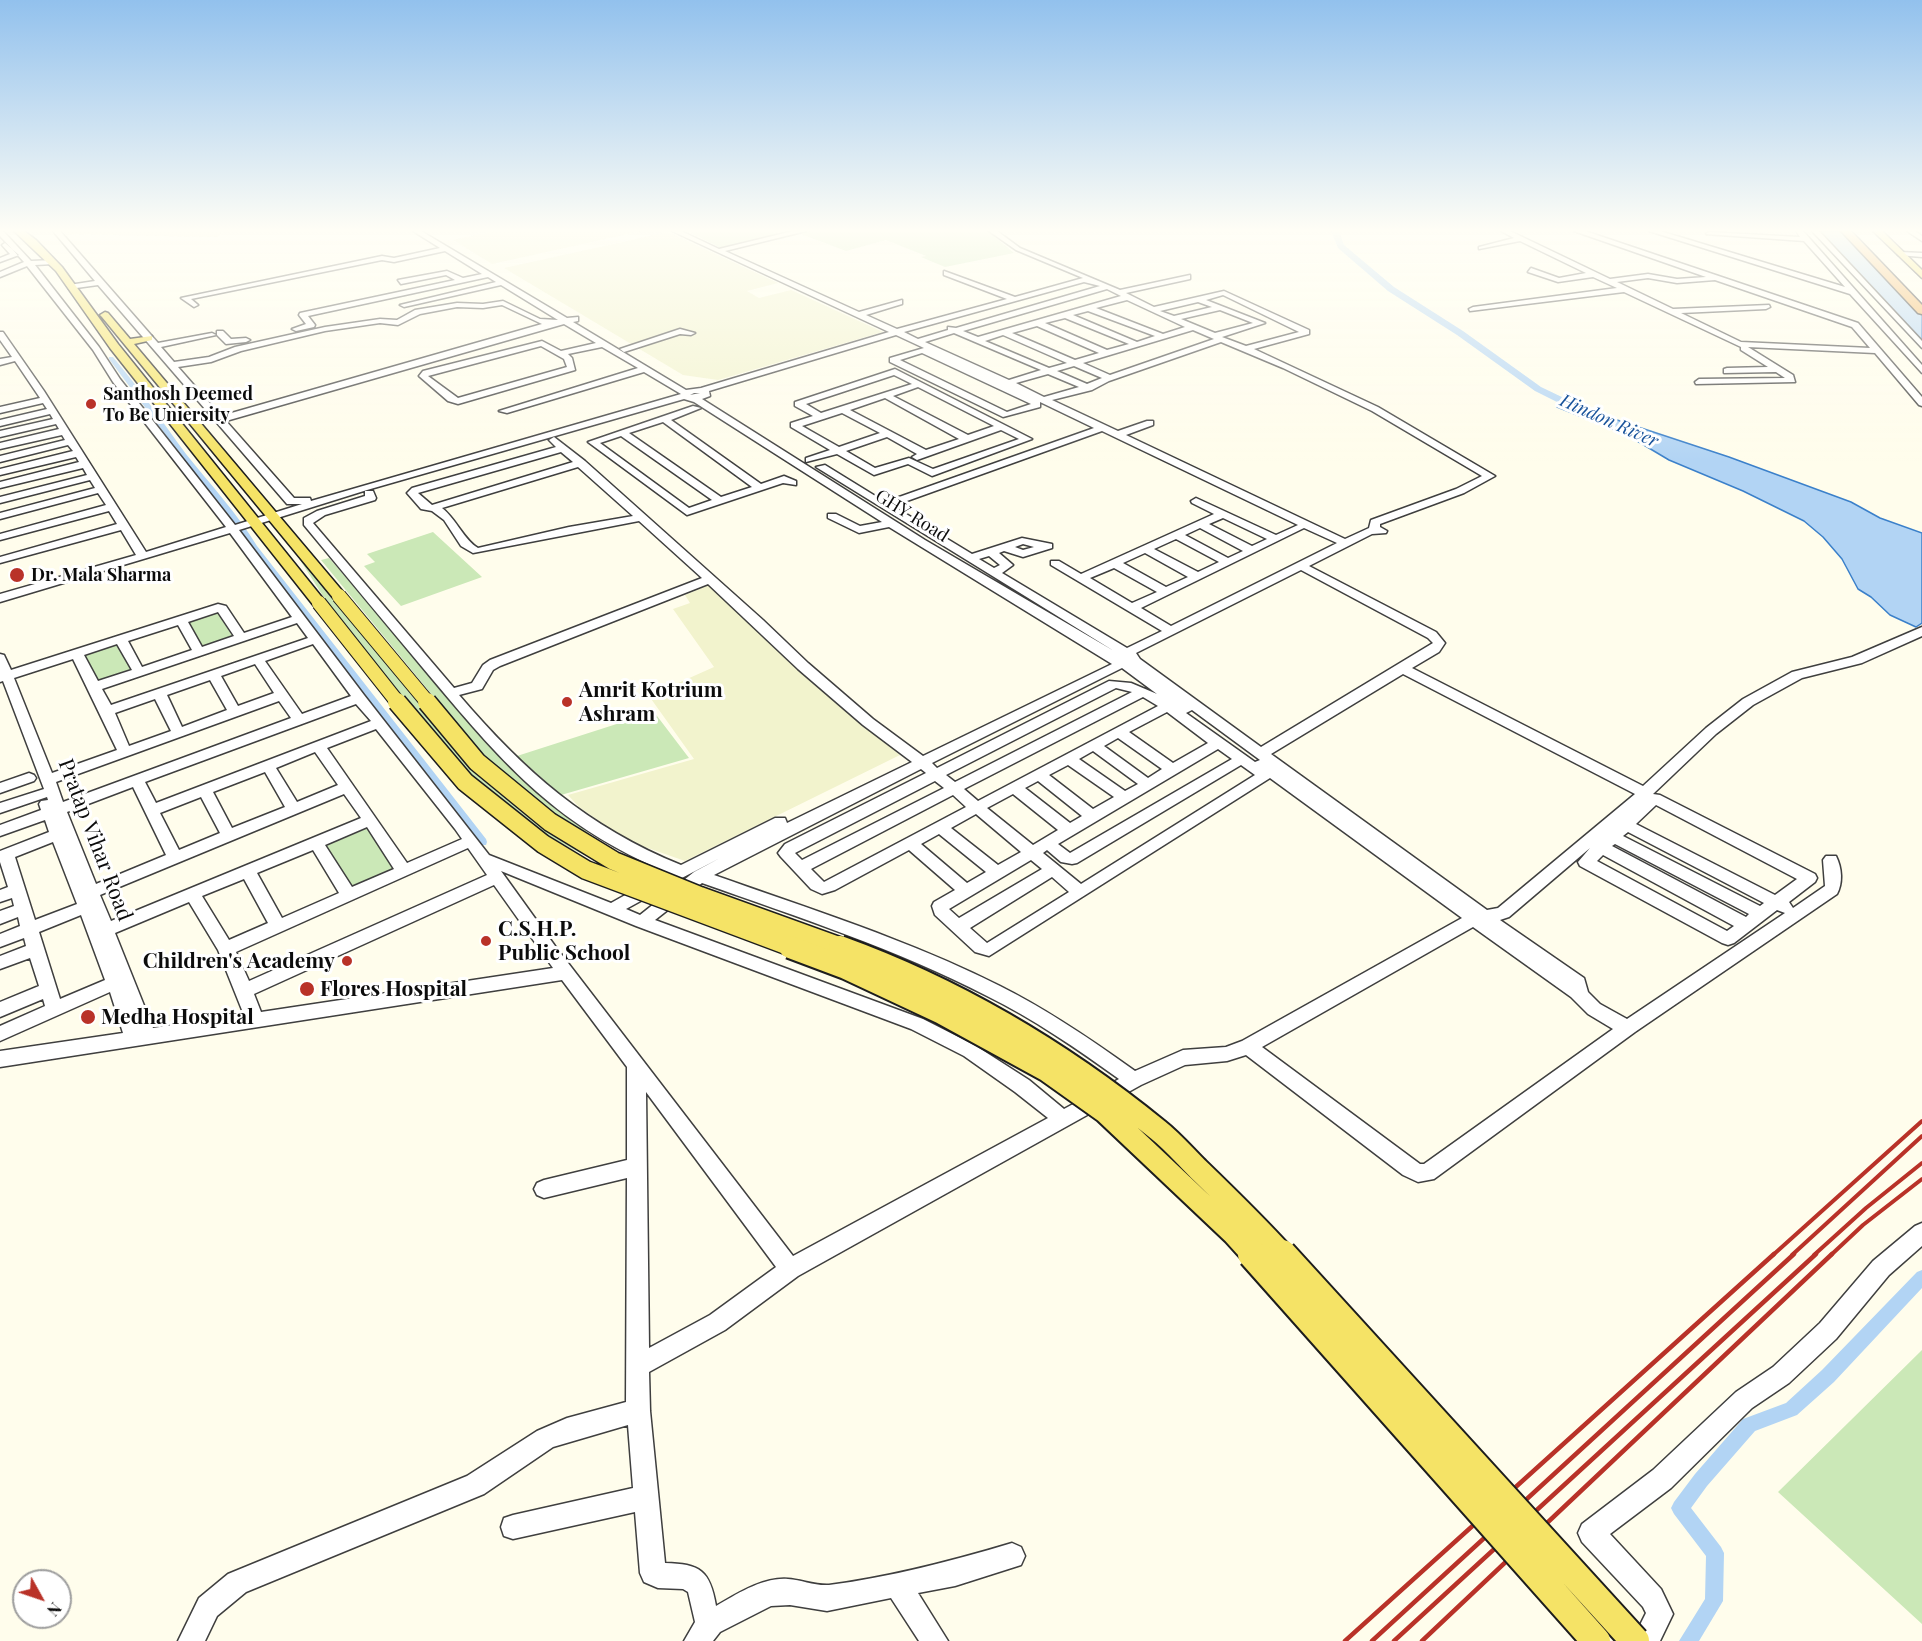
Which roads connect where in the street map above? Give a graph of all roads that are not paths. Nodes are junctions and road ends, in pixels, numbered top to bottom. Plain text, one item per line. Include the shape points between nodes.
1 (63, 308) edge
2 (90, 308) edge
3 (96, 308) edge
4 (122, 308) edge
5 (337, 308) edge
6 (445, 308) edge
7 (512, 308) edge
8 (543, 308) edge
9 (546, 308) edge
10 (842, 308) edge
11 (881, 308) edge
12 (987, 308) edge
13 (1003, 308) edge
14 (1031, 308) edge
15 (1089, 308) joint
16 (1146, 308) edge
17 (1168, 308) edge
18 (1218, 308) joint
19 (1254, 308) edge
20 (1483, 308) edge
21 (1514, 308) edge
22 (1666, 308) edge
23 (1754, 308) edge
24 (1804, 308) edge
25 (1868, 308) edge
26 (1884, 308) edge
27 (1473, 309) dead end
28 (1136, 310) dead end
29 (1703, 310) junction
30 (1673, 311) junction
31 (1153, 312) junction
32 (1521, 312) dead end
33 (1125, 314) dead end
34 (1743, 314) dead end
35 (858, 315) junction
36 (1065, 315) junction
37 (1113, 317) junction
38 (1173, 319) junction
39 (1141, 320) dead end
40 (566, 321) junction
41 (1037, 323) junction
42 (1131, 324) junction
43 (942, 325) junction
44 (1089, 325) junction
45 (1855, 325) junction
46 (1194, 327) junction
47 (1885, 327) junction
48 (1020, 328) junction
49 (955, 330) junction
50 (691, 333) dead end
51 (1005, 333) junction
52 (0, 335) edge
53 (899, 335) junction
54 (1036, 335) dead end
55 (1070, 337) junction
56 (1164, 337) junction
57 (1219, 338) junction
58 (978, 340) junction
59 (129, 342) junction
60 (916, 342) junction
61 (153, 343) junction
62 (1739, 344) junction
63 (4, 345) edge
64 (605, 345) junction
65 (1138, 345) junction
66 (1038, 346) junction
67 (1090, 346) junction
68 (1922, 346) edge
69 (624, 349) junction
70 (1080, 349) dead end
71 (1246, 349) junction
72 (1877, 351) junction
73 (1070, 352) dead end
74 (1108, 354) junction
75 (565, 356) junction
76 (1059, 356) junction
77 (17, 358) junction
78 (0, 362) edge
79 (1077, 363) junction
80 (1033, 364) junction
81 (172, 365) junction
82 (644, 369) junction
83 (1777, 369) junction
84 (1922, 370) edge
85 (1049, 371) junction
86 (1727, 371) dead end
87 (1788, 375) junction
88 (1750, 377) dead end
89 (1110, 378) junction
90 (992, 379) junction
91 (1699, 382) dead end
92 (1008, 383) junction
93 (920, 384) junction
94 (1089, 388) junction
95 (955, 390) junction
96 (896, 391) junction
97 (885, 395) junction
98 (43, 396) junction
99 (695, 396) junction
100 (0, 400) edge
101 (1043, 400) junction
102 (1922, 403) edge
103 (906, 406) junction
104 (842, 409) junction
105 (0, 410) edge
106 (504, 411) dead end
107 (55, 416) junction
108 (820, 416) junction
109 (630, 417) junction
110 (664, 419) junction
111 (218, 420) junction
112 (618, 421) junction
113 (0, 423) edge
114 (1150, 423) dead end
115 (643, 425) junction
116 (1002, 426) junction
117 (1102, 428) junction
118 (626, 430) junction
119 (64, 431) junction
120 (883, 432) junction
121 (0, 434) edge
122 (1117, 435) junction
123 (967, 438) junction
124 (71, 441) junction
125 (559, 444) junction
126 (0, 446) edge
127 (834, 449) junction
128 (78, 453) junction
129 (925, 454) junction
130 (807, 458) junction
131 (0, 459) edge
132 (908, 461) junction
133 (581, 463) junction
134 (85, 464) junction
135 (432, 471) junction
136 (0, 472) edge
137 (815, 475) junction
138 (93, 476) junction
139 (0, 485) edge
140 (44, 489) junction
141 (101, 489) junction
142 (760, 490) junction
143 (366, 491) junction
144 (0, 500) edge
145 (720, 501) junction
146 (1196, 501) dead end
147 (50, 502) junction
148 (886, 506) junction
149 (112, 507) junction
150 (435, 508) junction
151 (1223, 514) junction
152 (0, 516) edge
153 (832, 516) dead end
154 (274, 518) junction
155 (640, 518) junction
156 (891, 523) junction
157 (1200, 524) junction
158 (124, 526) junction
159 (244, 526) junction
160 (1299, 528) dead end
161 (1374, 529) junction
162 (1176, 535) junction
163 (0, 537) edge
164 (1275, 539) junction
165 (1345, 543) junction
166 (1005, 547) dead end
167 (1145, 549) junction
168 (1252, 551) junction
169 (991, 552) junction
170 (143, 557) junction
171 (971, 558) junction
172 (0, 560) edge
173 (1228, 562) junction
174 (1055, 563) dead end
175 (1114, 563) junction
176 (1306, 569) junction
177 (995, 572) junction
178 (1197, 577) junction
179 (1081, 578) junction
180 (710, 579) junction
181 (1166, 592) junction
182 (0, 598) edge
183 (329, 599) junction
184 (1132, 608) junction
185 (300, 618) junction
186 (181, 620) junction
187 (1171, 631) junction
188 (1921, 631) edge
189 (242, 638) junction
190 (316, 639) junction
191 (121, 640) junction
192 (199, 652) junction
193 (77, 653) junction
194 (0, 658) edge
195 (1124, 659) junction
196 (258, 660) junction
197 (1401, 668) junction
198 (139, 672) junction
199 (213, 675) junction
200 (2, 680) edge
201 (94, 687) junction
202 (1142, 692) junction
203 (159, 693) junction
204 (451, 693) junction
205 (282, 695) junction
206 (359, 698) junction
207 (1166, 707) junction
208 (107, 711) junction
209 (235, 712) junction
210 (299, 720) junction
211 (379, 723) junction
212 (178, 732) junction
213 (1119, 732) junction
214 (1218, 743) junction
215 (1094, 745) junction
216 (318, 746) junction
217 (125, 752) junction
218 (1262, 753) junction
219 (918, 759) junction
220 (1069, 759) junction
221 (1242, 759) junction
222 (268, 766) junction
223 (1173, 770) junction
224 (935, 774) junction
225 (1039, 775) junction
226 (28, 778) dead end
227 (137, 780) junction
228 (1149, 784) junction
229 (45, 786) junction
230 (347, 787) junction
231 (0, 788) edge
232 (1015, 788) junction
233 (954, 789) junction
234 (204, 790) junction
235 (1645, 793) junction
236 (1125, 798) junction
237 (0, 808) edge
238 (977, 808) junction
239 (294, 809) junction
240 (153, 810) junction
241 (54, 811) junction
242 (1092, 816) junction
243 (370, 820) junction
244 (1620, 821) junction
245 (940, 828) junction
246 (1067, 829) junction
247 (0, 831) edge
248 (62, 833) junction
249 (229, 836) junction
250 (471, 841) junction
251 (1046, 842) junction
252 (1601, 842) junction
253 (316, 843) junction
254 (911, 843) junction
255 (1030, 851) junction
256 (3, 856) edge
257 (175, 858) junction
258 (484, 859) junction
259 (1831, 860) dead end
260 (800, 868) junction
261 (403, 870) junction
262 (1053, 870) junction
263 (248, 871) junction
264 (681, 871) junction
265 (996, 871) junction
266 (6, 875) edge
267 (700, 876) junction
268 (497, 877) junction
269 (16, 890) junction
270 (965, 890) junction
271 (1079, 891) junction
272 (192, 894) junction
273 (348, 894) junction
274 (0, 896) edge
275 (91, 901) junction
276 (1778, 903) junction
277 (22, 909) junction
278 (612, 910) junction
279 (1797, 913) junction
280 (1479, 917) junction
281 (0, 918) edge
282 (642, 922) junction
283 (1756, 924) junction
284 (278, 926) junction
285 (958, 927) junction
286 (28, 930) junction
287 (100, 932) junction
288 (0, 941) edge
289 (35, 949) junction
290 (226, 949) junction
291 (0, 963) edge
292 (567, 973) junction
293 (114, 983) junction
294 (48, 989) junction
295 (244, 991) junction
296 (0, 1010) edge
297 (55, 1010) junction
298 (255, 1021) junction
299 (1627, 1028) junction
300 (0, 1034) edge
301 (141, 1039) junction
302 (1248, 1046) junction
303 (0, 1059) edge
304 (636, 1063) junction
305 (1134, 1080) junction
306 (1063, 1119) junction
307 (636, 1167) junction
308 (544, 1189) dead end
309 (1922, 1233) edge
310 (790, 1269) junction
311 (638, 1365) junction
312 (638, 1411) junction
313 (645, 1498) junction
314 (513, 1527) dead end
315 (1012, 1556) dead end
316 (897, 1584) junction
317 (704, 1630) edge
318 (191, 1641) edge
319 (935, 1641) edge
320 (1596, 1641) edge
321 (1635, 1641) edge
322 (1645, 1641) edge

1 - 159 street via 116,380
2 - 159 main road
3 - 59 main road
4 - 61 street
5 - 61 street via 303,315 311,325 235,343 213,334
6 - 81 street via 414,314 398,323 380,321 325,329 204,361
7 - 40 street via 538,321
8 - 40 street
9 - 40 street
10 - 35 street
11 - 35 street
12 - 53 street
13 - 43 street
14 - 49 street
15 - 36 street
15 - 37 street
16 - 31 street
17 - 31 street
18 - 38 street
18 - 57 street via 1261,323
19 - 71 street via 1305,332
20 - 27 street
21 - 32 street
22 - 30 street
23 - 29 street
24 - 45 street
25 - 47 street
26 - 68 street
28 - 31 street
29 - 30 street
29 - 34 street
30 - 62 street
31 - 38 street
33 - 37 street
35 - 53 street
36 - 41 street
36 - 44 street
37 - 42 street
37 - 44 street
38 - 46 street
39 - 42 street
40 - 64 street
40 - 69 street
40 - 111 street
41 - 48 street
41 - 55 street
42 - 56 street
43 - 49 street
43 - 53 street
44 - 65 street
45 - 47 street
45 - 72 street
46 - 56 street
46 - 57 street
47 - 84 street
48 - 51 street
48 - 54 street
49 - 58 street
49 - 60 street
50 - 69 street via 682,330
51 - 58 street
51 - 66 street
52 - 63 street
53 - 60 street
53 - 99 street
55 - 66 street
55 - 67 street
56 - 65 street
57 - 71 street
57 - 89 street
58 - 80 street
59 - 61 main road
59 - 154 main road
60 - 90 street
61 - 81 street
62 - 72 street
62 - 83 street
63 - 77 street
64 - 75 street
64 - 82 street
65 - 74 street
66 - 76 street
67 - 70 street
67 - 74 street
69 - 99 street
71 - 161 street via 1375,409 1489,474 1460,491 1375,522
72 - 102 street
73 - 76 street
74 - 79 street
75 - 75 street via 573,367 569,370 461,400 451,399 423,376 542,343
76 - 79 street
76 - 80 street
77 - 78 street
77 - 98 street
79 - 85 street
79 - 89 street
80 - 85 street
81 - 111 street
82 - 99 street
82 - 106 street
83 - 86 street
83 - 87 street
85 - 92 street
85 - 94 street
87 - 88 street
87 - 91 street via 1790,381
89 - 94 street
90 - 92 street
90 - 95 street
90 - 95 street via 1037,405 1008,416
90 - 95 street via 923,350 893,359
92 - 101 street
93 - 96 street
93 - 108 street via 895,372 798,404
93 - 116 street
94 - 101 street
96 - 97 street
96 - 103 street via 917,403
97 - 103 street
97 - 104 street
98 - 100 street
98 - 105 street
98 - 107 street
99 - 109 street
99 - 110 street
99 - 130 street, GHY Road
99 - 135 street
99 - 137 street, GHY Road
101 - 117 street
103 - 123 street
104 - 108 street
104 - 120 street
107 - 113 street
107 - 119 street
107 - 121 street
108 - 127 street via 794,425
109 - 112 street
109 - 115 street
110 - 115 street
110 - 142 street
111 - 143 street via 292,503 349,488
112 - 118 street
112 - 125 street
114 - 122 street
115 - 118 street
116 - 123 street
116 - 132 street via 1027,439 932,473
117 - 122 street
117 - 148 street
118 - 145 street
118 - 145 street via 593,442 685,511
119 - 124 street
119 - 126 street
120 - 127 street
120 - 129 street
122 - 165 street
123 - 129 street
124 - 128 street
124 - 131 street
125 - 133 street
125 - 135 street
125 - 150 street via 412,492 425,507
127 - 130 street
127 - 132 street via 873,472
128 - 134 street
128 - 136 street
129 - 132 street
130 - 148 street, GHY Road
133 - 150 street
133 - 155 street
134 - 138 street
134 - 139 street
135 - 143 street
137 - 142 street
137 - 156 street, GHY Road
138 - 140 street
138 - 141 street
140 - 144 street
140 - 147 street
141 - 147 street
141 - 149 street
142 - 145 street
143 - 154 street
143 - 204 street via 371,498 321,513 308,523
146 - 151 street
147 - 152 street
148 - 171 street, GHY Road
149 - 158 street
149 - 163 street
150 - 155 street via 455,527 464,543 477,551
151 - 157 street
151 - 164 street
153 - 156 street via 859,530
154 - 159 street
154 - 183 main road
155 - 180 street
156 - 195 street, GHY Road
157 - 162 street
157 - 168 street
158 - 170 street
158 - 172 street
159 - 170 street
159 - 183 main road
159 - 185 street
160 - 164 street
161 - 165 street
161 - 176 street via 1382,531
162 - 167 street
162 - 173 street
164 - 168 street
165 - 187 street
166 - 169 street
167 - 175 street
167 - 178 street
168 - 173 street
169 - 171 street
169 - 177 street via 1007,565
170 - 182 street
171 - 177 street, GHY Road
173 - 178 street
174 - 179 street
175 - 179 street
175 - 181 street
176 - 195 street via 1184,634
176 - 197 street via 1439,640 1435,649
177 - 195 street, GHY Road
178 - 181 street
179 - 184 street
180 - 204 street via 499,661 490,666 477,686
180 - 219 street via 803,666
181 - 184 street
183 - 320 main road, bridge via 427,740 465,782 543,844 586,870 846,968 942,1013 1046,1070 1105,1112 1234,1234
183 - 321 main road, bridge via 477,762 550,822 614,861 846,949 1003,1020 1159,1131 1252,1221
184 - 187 street
185 - 189 street
185 - 190 street
186 - 189 street via 220,608
186 - 191 street
186 - 192 street
187 - 195 street
188 - 235 street via 1857,660 1797,675 1766,691 1711,731
189 - 192 street
190 - 196 street
190 - 206 street
191 - 193 street
191 - 198 street
192 - 198 street
193 - 200 street
193 - 201 street
194 - 200 street, Pratap Vihar Road
195 - 218 street
195 - 219 street
195 - 280 street
196 - 199 street
196 - 205 street
197 - 218 street
197 - 235 street
198 - 201 street
199 - 203 street
199 - 209 street
200 - 229 street, Pratap Vihar Road
201 - 208 street
202 - 207 street
202 - 224 street via 1114,684
202 - 233 street
203 - 208 street
203 - 212 street
204 - 264 street via 516,766 567,810 624,847
205 - 209 street
205 - 210 street
206 - 210 street
206 - 211 street
207 - 213 street
207 - 214 street
208 - 217 street
209 - 212 street
210 - 227 street
211 - 216 street
211 - 250 street
212 - 217 street
213 - 215 street
213 - 223 street
214 - 221 street
214 - 223 street
215 - 220 street
215 - 228 street
216 - 222 street
216 - 230 street
217 - 229 street
218 - 280 street
219 - 224 street
219 - 264 street
219 - 267 street
220 - 225 street
220 - 236 street
221 - 251 street via 1072,859
221 - 271 street via 1265,775
222 - 234 street
222 - 239 street
223 - 228 street
224 - 233 street
224 - 260 street via 790,848 786,853
225 - 232 street
225 - 242 street
226 - 231 street
227 - 240 street
227 - 241 street
228 - 236 street
229 - 237 street
229 - 241 street, Pratap Vihar Road
230 - 239 street
230 - 243 street
232 - 238 street
232 - 246 street
233 - 238 street
233 - 260 street
234 - 240 street
234 - 249 street
235 - 244 street
236 - 242 street
238 - 245 street
238 - 255 street
239 - 249 street
240 - 257 street
241 - 247 street
241 - 248 street, Pratap Vihar Road
242 - 246 street
243 - 253 street
243 - 261 street
244 - 252 street
244 - 252 street
244 - 276 street
244 - 276 street via 1655,798 1809,878
245 - 254 street
245 - 265 street
246 - 251 street
248 - 256 street
248 - 275 street, Pratap Vihar Road
249 - 257 street
250 - 258 street
250 - 261 street
251 - 255 street
252 - 280 street via 1510,909 1499,915
252 - 283 street
253 - 263 street
253 - 273 street
254 - 260 street via 826,887 817,885
254 - 270 street
255 - 262 street
255 - 265 street
256 - 266 street
257 - 275 street
258 - 268 street
258 - 278 street
259 - 279 street via 1833,888
261 - 273 street
262 - 271 street
262 - 285 street
263 - 272 street
263 - 284 street
264 - 278 street
265 - 270 street
266 - 269 street
267 - 282 street
267 - 305 street via 819,918 959,975 1029,1011
268 - 292 street
268 - 295 street
269 - 274 street
269 - 277 street
270 - 285 street via 939,907
271 - 285 street via 994,948 981,948
272 - 287 street
272 - 290 street
273 - 284 street
275 - 286 street
275 - 287 street, Pratap Vihar Road
276 - 279 street
276 - 283 street
277 - 281 street
277 - 286 street
278 - 282 street
279 - 283 street
280 - 299 street via 1578,983 1581,988 1577,992 1594,1009
280 - 302 street
282 - 306 street via 917,1024 970,1051
283 - 299 street
284 - 290 street
286 - 288 street
286 - 289 street
287 - 293 street, Pratap Vihar Road
287 - 301 street, Pratap Vihar Road
289 - 291 street
289 - 294 street
290 - 295 street
292 - 298 street
292 - 304 street
293 - 297 street
293 - 301 street, Pratap Vihar Road
294 - 296 street
294 - 297 street
295 - 298 street
297 - 300 street
298 - 301 street
299 - 302 street via 1423,1173 1410,1169
301 - 303 street
302 - 305 street via 1227,1054 1183,1058
304 - 307 street
304 - 310 street
305 - 306 street
306 - 310 street
307 - 308 street
307 - 311 street
309 - 322 street via 1881,1268 1828,1331 1789,1367 1744,1400 1662,1479 1591,1533 1652,1598 1660,1614
310 - 311 street via 724,1320
311 - 312 street
312 - 313 street
312 - 318 street via 545,1439 475,1485 237,1583 208,1607
313 - 314 street
313 - 317 street via 653,1574 694,1580 706,1617
315 - 316 street via 955,1573
316 - 317 street via 827,1598 790,1591 766,1595
316 - 319 street

